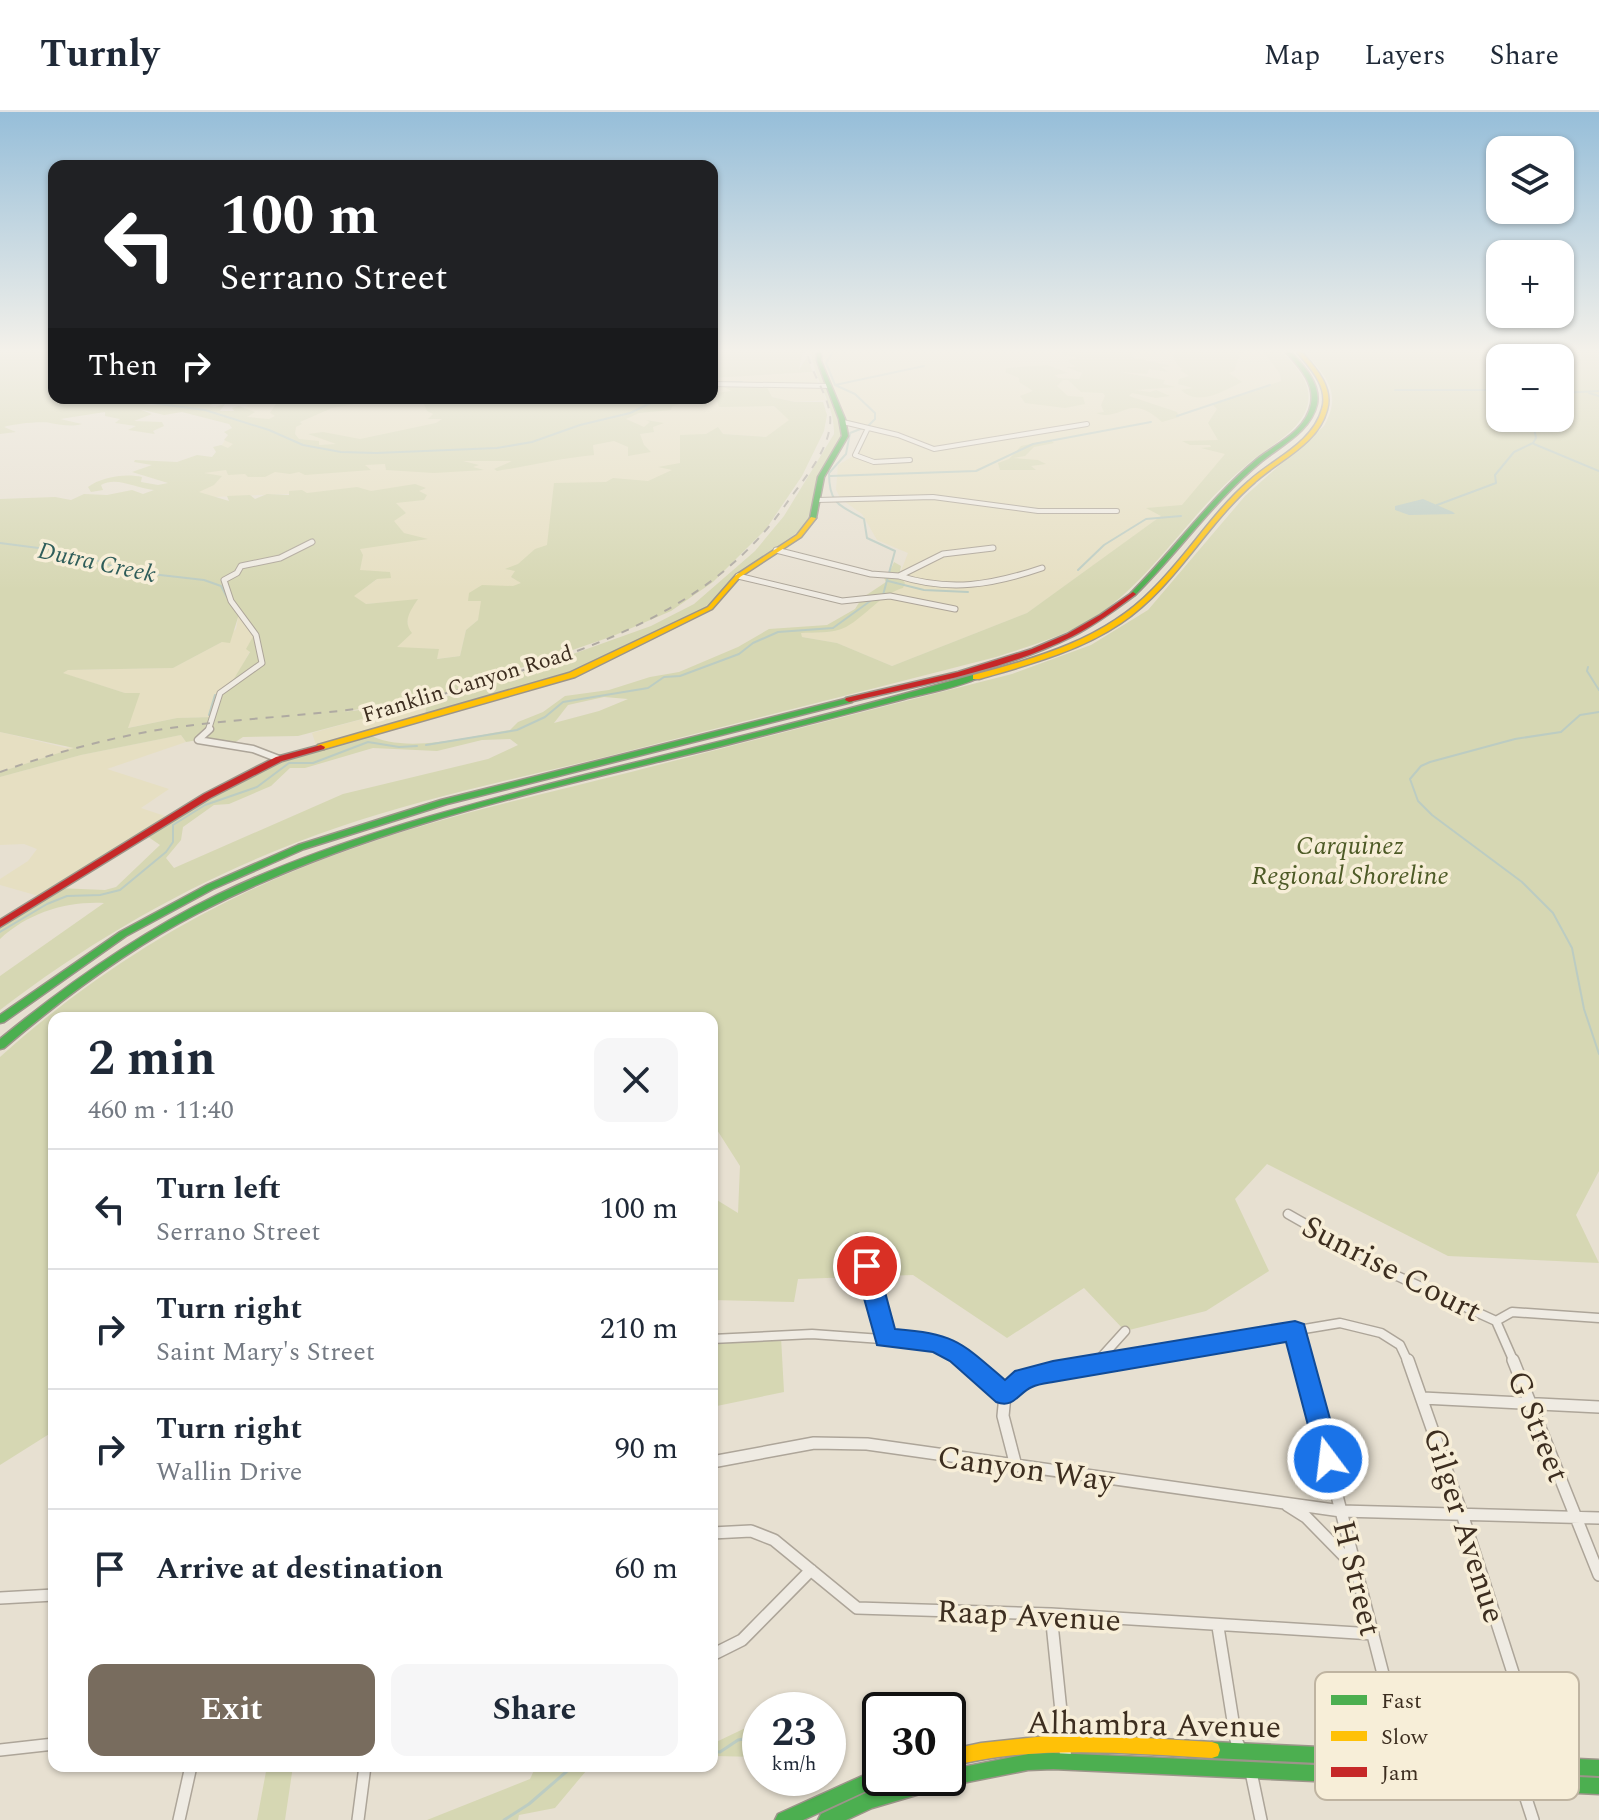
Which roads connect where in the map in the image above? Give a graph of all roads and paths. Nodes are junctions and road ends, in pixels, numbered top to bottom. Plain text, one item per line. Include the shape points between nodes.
1 (844, 431) edge
2 (867, 431) edge
3 (880, 431) edge
4 (1046, 431) edge
5 (1294, 431) edge
6 (1310, 431) edge
7 (910, 460) dead end
8 (822, 500) junction
9 (1117, 511) dead end
10 (312, 542) dead end
11 (993, 548) dead end
12 (776, 550) junction
13 (1042, 568) dead end
14 (738, 576) junction
15 (899, 576) junction
16 (955, 609) dead end
17 (279, 759) junction
18 (0, 924) edge
19 (0, 1020) edge
20 (0, 1045) edge
21 (1288, 1214) dead end
22 (858, 1238) dead end
23 (1599, 1318) edge
24 (1496, 1321) junction
25 (1125, 1331) dead end
26 (1295, 1331) junction
27 (885, 1338) junction
28 (718, 1339) edge
29 (1095, 1364) junction
30 (1005, 1395) junction
31 (1423, 1398) junction
32 (1533, 1404) junction
33 (1599, 1407) edge
34 (718, 1461) edge
35 (1016, 1466) junction
36 (1286, 1504) junction
37 (1341, 1511) junction
38 (1463, 1517) junction
39 (1575, 1517) junction
40 (1599, 1518) edge
41 (718, 1532) edge
42 (1356, 1568) junction
43 (811, 1570) junction
44 (1599, 1575) edge
45 (48, 1595) edge
46 (0, 1598) edge
47 (1051, 1614) junction
48 (1218, 1627) junction
49 (1373, 1634) junction
50 (718, 1652) edge
51 (1383, 1672) edge
52 (1513, 1672) edge
53 (1064, 1742) junction
54 (48, 1745) edge
55 (0, 1750) edge
56 (1243, 1752) junction
57 (966, 1755) edge
58 (1315, 1756) edge
59 (1067, 1762) junction
60 (1579, 1767) edge
61 (1599, 1768) edge
62 (190, 1772) edge
63 (364, 1772) edge
64 (1251, 1772) junction
65 (966, 1774) edge
66 (1315, 1774) edge
67 (862, 1784) edge
68 (1579, 1785) edge
69 (1599, 1786) edge
70 (884, 1796) edge
71 (1527, 1800) edge
72 (179, 1820) edge
73 (358, 1820) edge
74 (784, 1820) edge
75 (827, 1820) edge
76 (1261, 1820) edge
77 (1533, 1820) edge

1 - 8 main road, Franklin Canyon Road via 821,477
2 - 7 street via 855,455 872,461
3 - 4 street via 934,449
5 - 19 main road via 1229,487 1130,597 1087,626 1037,649 319,840 157,914
6 - 20 main road via 1243,489 1148,599 1099,633 1007,669 426,820 322,853 226,894 143,940 72,987
8 - 9 street via 933,497 1038,511
8 - 12 main road, Franklin Canyon Road via 799,536
10 - 17 street via 280,558 241,566 224,580 239,613 256,633 262,663 220,693 211,728 198,740
11 - 15 street via 952,550
12 - 14 main road, Franklin Canyon Road
12 - 15 street
13 - 15 street via 991,586 963,588 924,585
14 - 16 street via 842,601 887,596
14 - 17 main road, Franklin Canyon Road via 694,618 572,675
17 - 18 main road, Franklin Canyon Road via 207,796
21 - 24 street, Sunrise Court via 1395,1275
22 - 27 street
23 - 24 street via 1512,1312
24 - 32 street, G Street
25 - 29 street
26 - 29 street
26 - 31 street, Gilger Avenue via 1340,1323 1381,1333 1400,1345
26 - 37 street, H Street
27 - 28 street via 812,1334
27 - 30 street via 937,1343 958,1354
29 - 30 street via 1024,1378
30 - 35 street via 1003,1416
31 - 32 street
31 - 38 street, Gilger Avenue
32 - 33 street
32 - 39 street, G Street
34 - 35 street, Canyon Way via 814,1443 867,1444
35 - 36 street, Canyon Way
36 - 37 street, Canyon Way
36 - 42 street
37 - 38 street, Canyon Way
37 - 42 street, H Street
38 - 39 street, Canyon Way
38 - 52 street, Gilger Avenue
39 - 40 street, Canyon Way
39 - 44 street, G Street
41 - 43 street, Raap Avenue via 751,1531 774,1540
42 - 49 street, H Street
43 - 47 street, Raap Avenue via 857,1608
43 - 50 street via 742,1640
45 - 46 street
47 - 48 street, Raap Avenue
47 - 53 street
48 - 49 street, Raap Avenue
48 - 56 street via 1236,1740
49 - 51 street, H Street
53 - 56 main road, Alhambra Avenue
53 - 57 main road, Alhambra Avenue
53 - 59 street
54 - 55 street
56 - 58 main road, Alhambra Avenue
56 - 64 street
59 - 64 main road, Alhambra Avenue
59 - 65 main road, Alhambra Avenue via 1028,1762
60 - 61 main road, Alhambra Avenue
62 - 72 street
63 - 73 street
64 - 66 main road, Alhambra Avenue
64 - 76 street
67 - 74 main road
68 - 69 main road, Alhambra Avenue
70 - 75 main road, Alhambra Avenue
71 - 77 street

